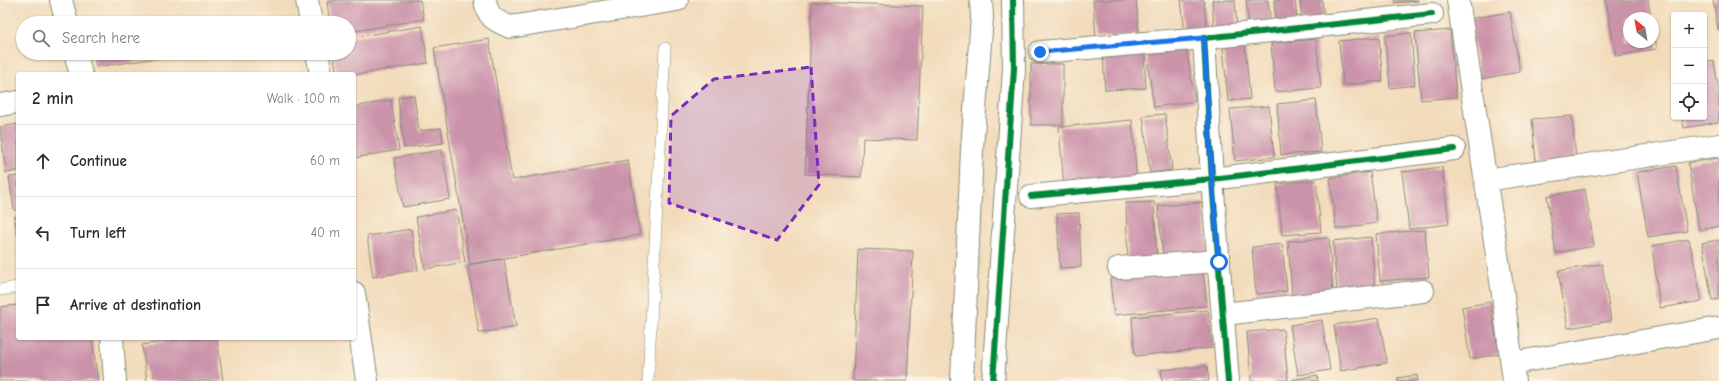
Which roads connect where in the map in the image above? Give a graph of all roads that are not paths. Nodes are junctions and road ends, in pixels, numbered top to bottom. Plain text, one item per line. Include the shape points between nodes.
1 (61, 0) edge
2 (307, 0) edge
3 (486, 0) edge
4 (677, 0) edge
5 (1458, 0) edge
6 (981, 4) edge
7 (1013, 4) edge
8 (1432, 14) dead end
9 (66, 16) edge
10 (310, 16) edge
11 (1204, 38) junction
12 (665, 48) dead end
13 (1040, 52) dead end
14 (78, 60) edge
15 (318, 60) edge
16 (81, 72) edge
17 (321, 72) edge
18 (16, 102) edge
19 (0, 105) edge
20 (1719, 145) edge
21 (1454, 149) dead end
22 (1212, 179) junction
23 (1486, 180) junction
24 (1031, 196) dead end
25 (1219, 262) junction
26 (1119, 268) dead end
27 (16, 287) edge
28 (0, 290) edge
29 (1423, 291) dead end
30 (356, 307) edge
31 (1224, 314) junction
32 (1719, 328) edge
33 (112, 340) edge
34 (1513, 372) edge
35 (116, 381) edge
36 (367, 381) edge
37 (648, 381) edge
38 (962, 381) edge
39 (993, 381) edge
40 (1228, 381) edge

1 - 9 street
2 - 10 street
3 - 4 street via 487,12 496,21 510,27
5 - 23 street
6 - 7 street
6 - 38 street
7 - 39 street via 1014,69
8 - 11 street
11 - 13 street
11 - 22 street
12 - 37 lane
14 - 16 street
15 - 17 street
18 - 19 street
20 - 23 street
21 - 22 street
22 - 24 street
22 - 25 street
23 - 34 street
25 - 26 street
25 - 31 street
27 - 28 lane
29 - 31 street
30 - 36 street
31 - 40 street
32 - 34 street
33 - 35 street

